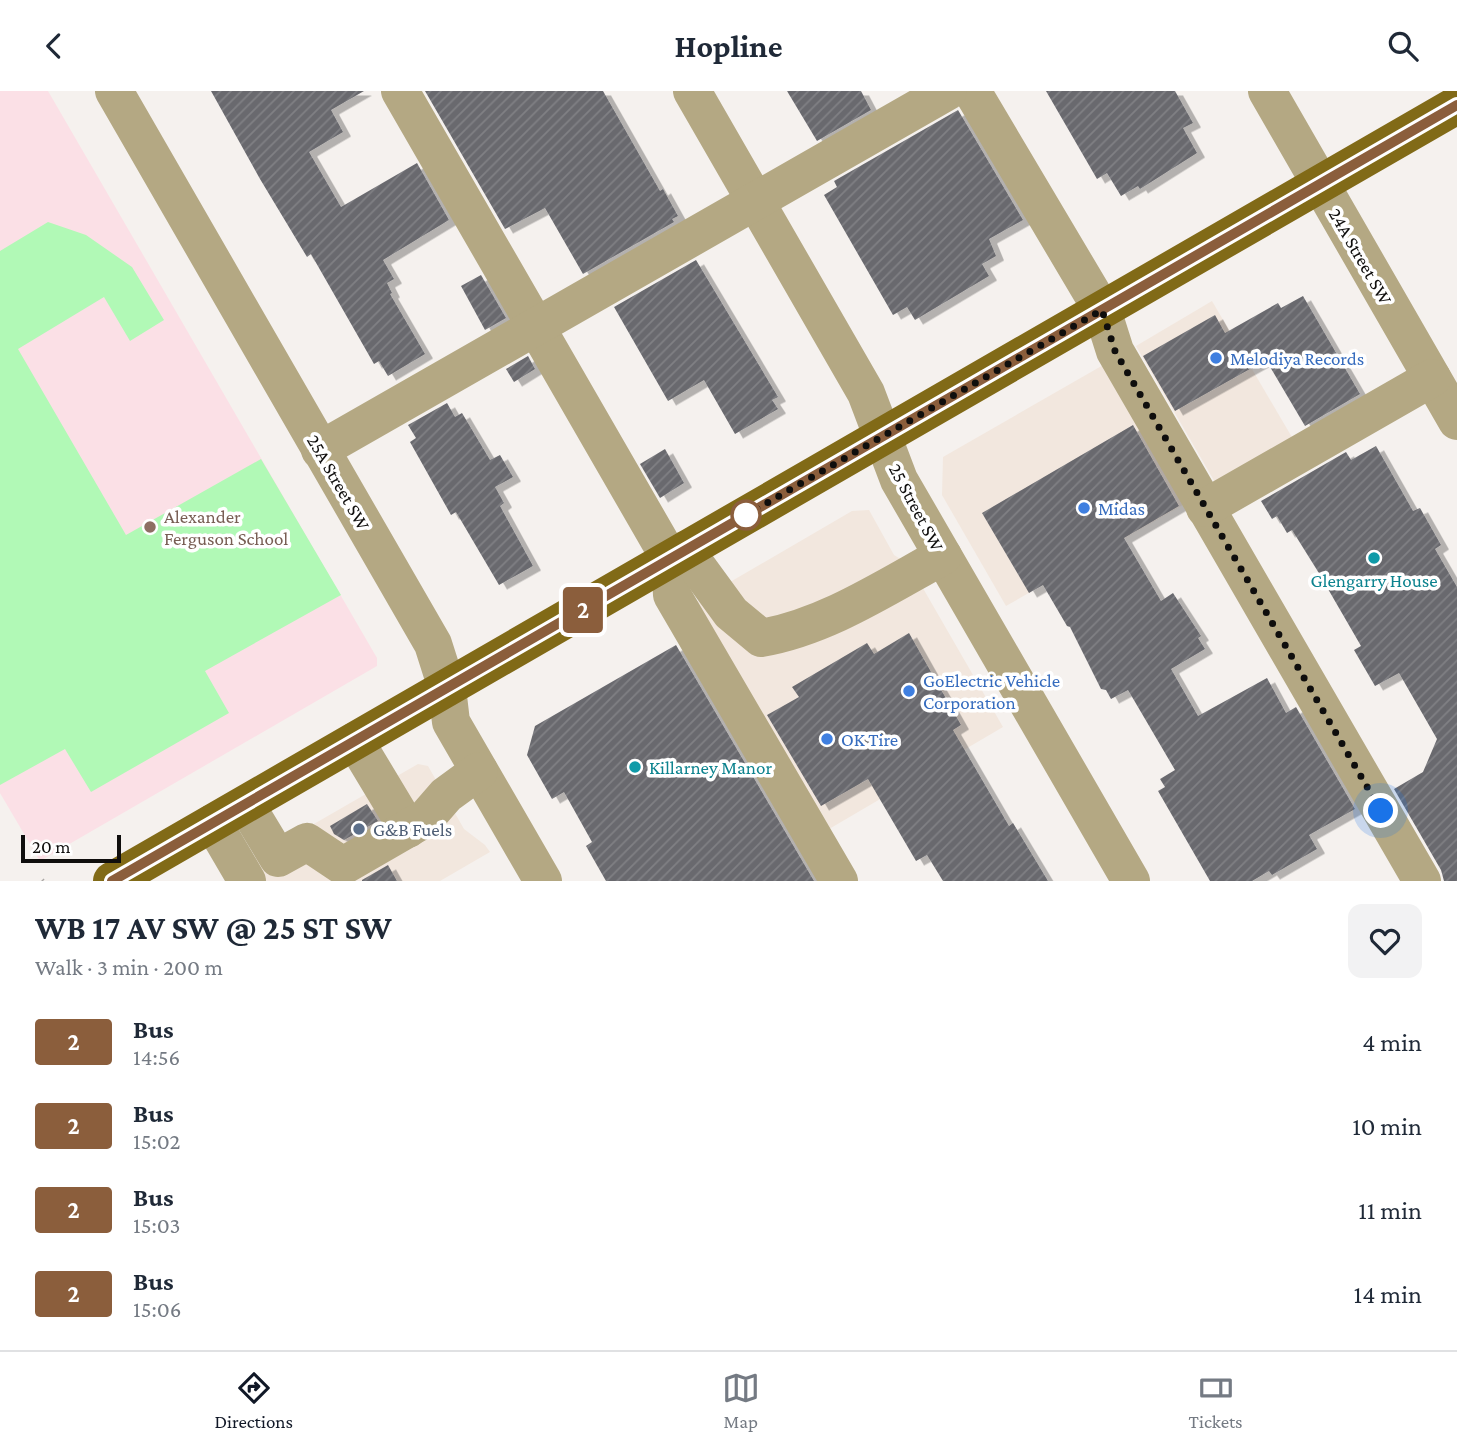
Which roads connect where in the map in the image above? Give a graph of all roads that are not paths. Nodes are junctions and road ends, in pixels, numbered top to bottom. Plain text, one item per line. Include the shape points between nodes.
1 (114, 91) edge
2 (400, 91) edge
3 (692, 91) edge
4 (948, 91) edge
5 (972, 91) edge
6 (1267, 91) edge
7 (1457, 104) edge
8 (1319, 184) junction
9 (756, 201) junction
10 (1102, 310) junction
11 (536, 327) junction
12 (1432, 378) junction
13 (1457, 421) edge
14 (883, 435) junction
15 (320, 450) junction
16 (1205, 508) junction
17 (678, 555) junction
18 (943, 556) junction
19 (447, 688) junction
20 (355, 741) junction
21 (480, 771) junction
22 (246, 805) junction
23 (213, 823) junction
24 (408, 829) junction
25 (112, 881) edge
26 (247, 881) edge
27 (543, 881) edge
28 (839, 881) edge
29 (1131, 881) edge
30 (1422, 881) edge

1 - 15 street, 25A Street SW
2 - 11 street
3 - 9 street, 25 Street SW
4 - 9 street
5 - 10 street
6 - 8 street, 24A Street SW
7 - 8 main road
8 - 10 main road
8 - 12 street, 24A Street SW
9 - 11 street
9 - 14 street, 25 Street SW via 860,382
10 - 14 main road
10 - 16 street via 1115,351
11 - 15 street
11 - 17 street
12 - 13 street, 24A Street SW
12 - 16 street
14 - 17 main road
14 - 18 street, 25 Street SW via 899,480
15 - 19 street, 25A Street SW via 433,644
16 - 30 street
17 - 18 street via 731,613 761,638 792,633
17 - 19 main road
17 - 28 street via 672,595
18 - 29 street, 25 Street SW
19 - 20 main road
19 - 21 street, 25A Street SW via 451,722
20 - 22 main road
20 - 24 street
21 - 24 street
21 - 27 street, 25A Street SW
22 - 23 main road
22 - 24 street via 278,858 307,842 343,866
23 - 25 main road
23 - 26 street

